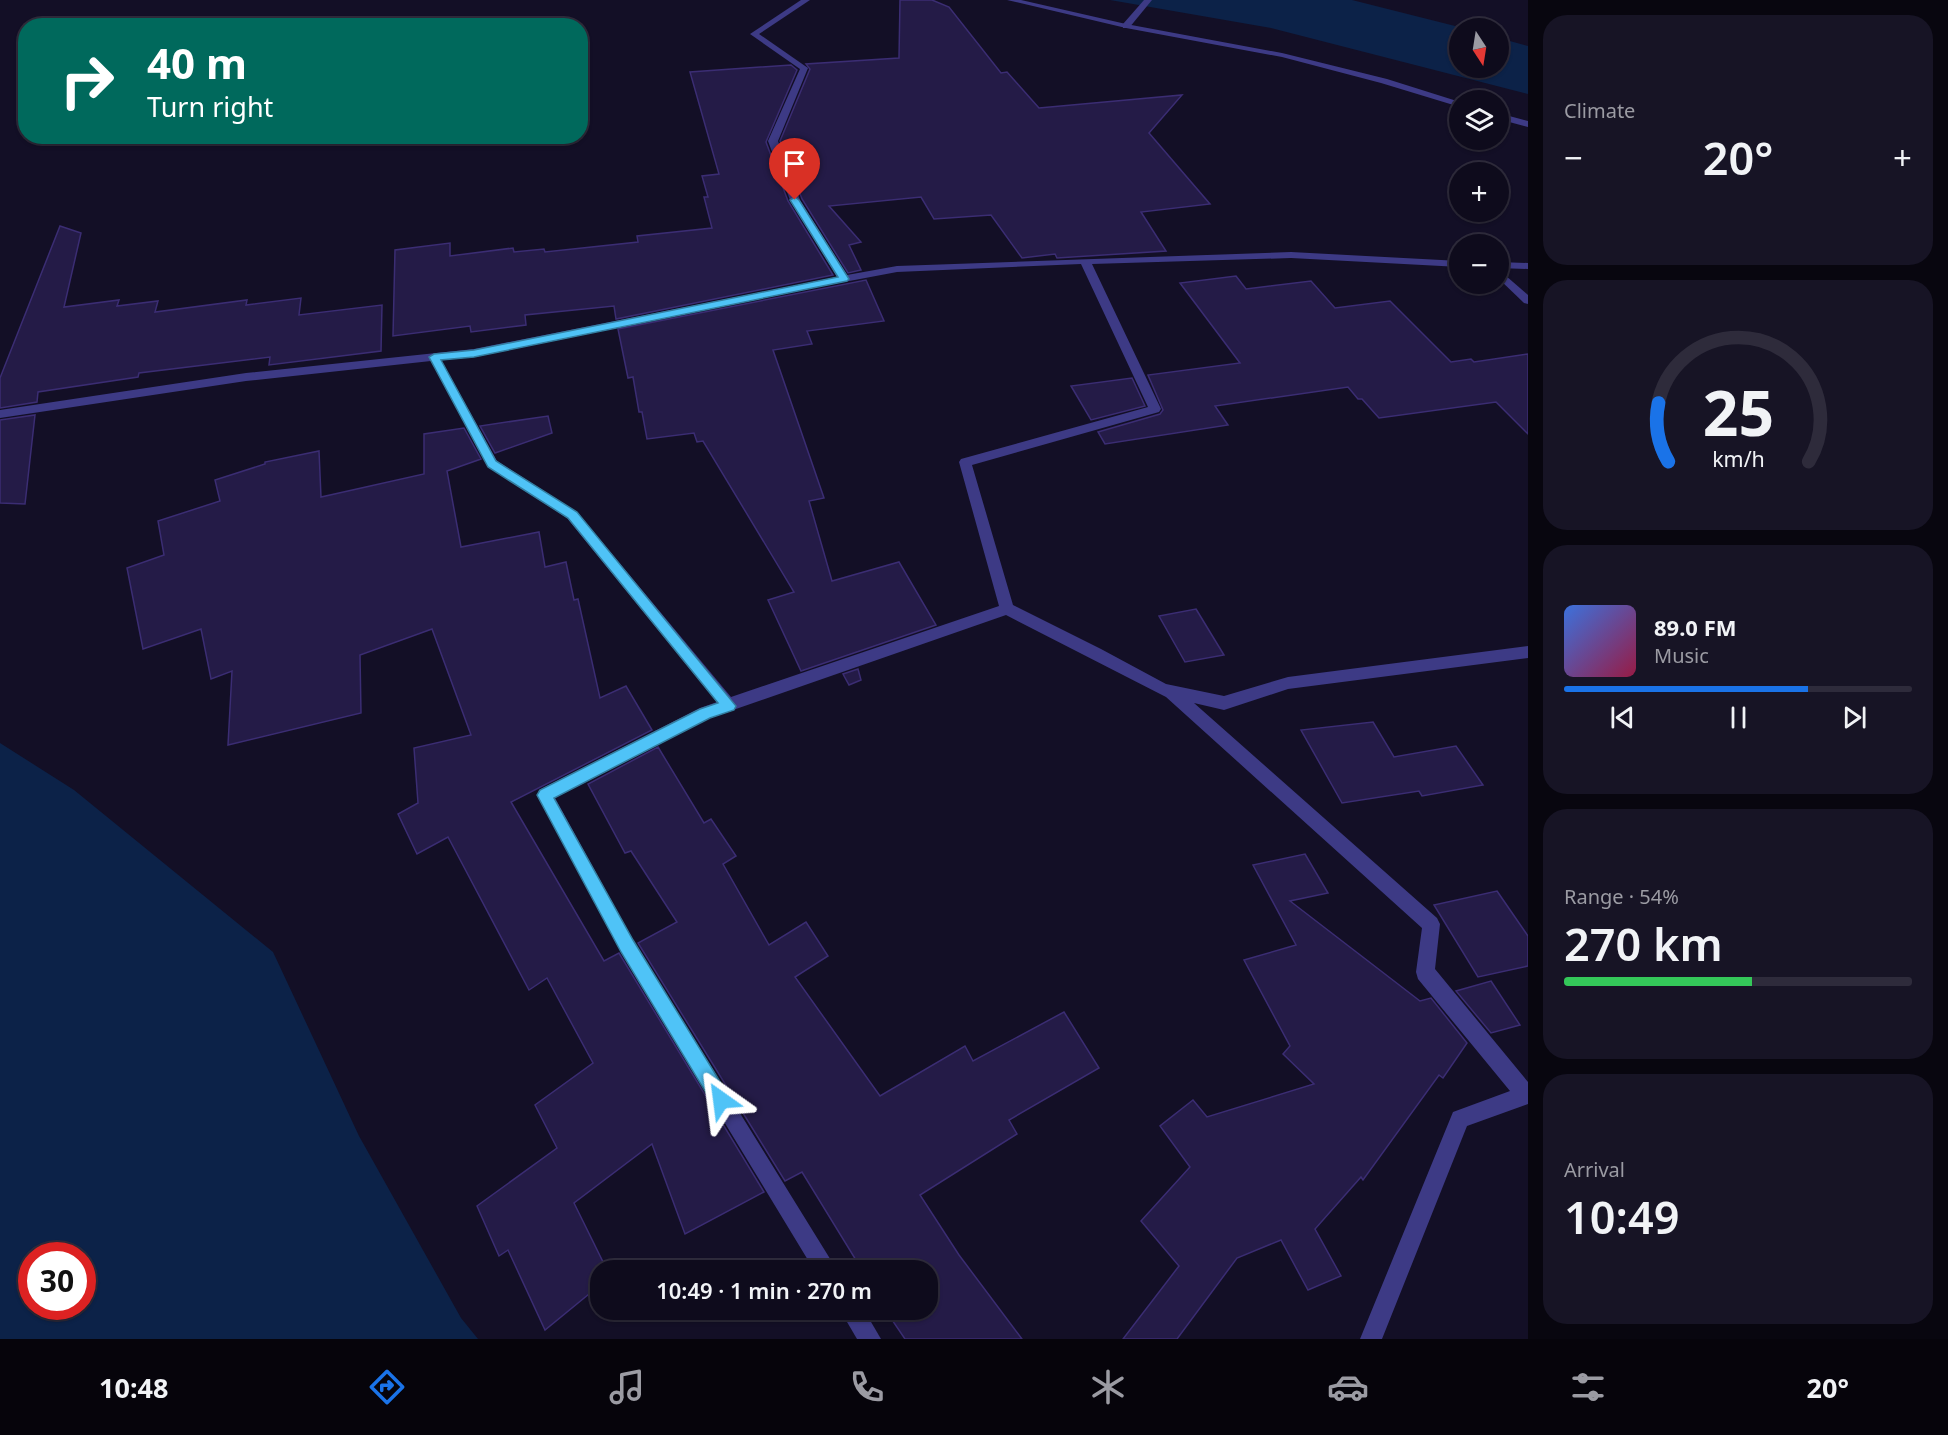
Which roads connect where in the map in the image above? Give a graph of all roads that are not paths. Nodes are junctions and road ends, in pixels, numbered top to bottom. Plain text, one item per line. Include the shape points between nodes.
1 (806, 0) edge
2 (1011, 0) edge
3 (1148, 0) edge
4 (1126, 26) junction
5 (1449, 102) edge
6 (1509, 119) edge
7 (1528, 124) edge
8 (1085, 261) junction
9 (1449, 263) edge
10 (1509, 265) edge
11 (1528, 266) edge
12 (844, 279) junction
13 (1509, 283) edge
14 (1528, 301) edge
15 (434, 357) junction
16 (0, 414) edge
17 (1007, 609) junction
18 (1528, 652) edge
19 (1171, 692) junction
20 (729, 706) junction
21 (1527, 1095) edge
22 (820, 1260) edge
23 (858, 1320) edge
24 (870, 1339) edge
25 (1371, 1339) edge

1 - 12 street via 754,34 804,68 773,141 795,200
2 - 4 street
3 - 4 street
4 - 5 street via 1282,55
6 - 7 street
8 - 9 street via 1291,255
8 - 12 street via 897,269
8 - 17 street via 1155,409 965,462
10 - 11 street
12 - 15 street via 474,353
13 - 14 street
15 - 16 street via 246,377
15 - 20 street via 492,464 572,515
17 - 19 street
17 - 20 street
18 - 19 street via 1288,683 1224,703
19 - 21 street via 1431,924 1425,972
20 - 22 street via 705,713 545,795 627,946
21 - 25 street via 1460,1119
23 - 24 street

